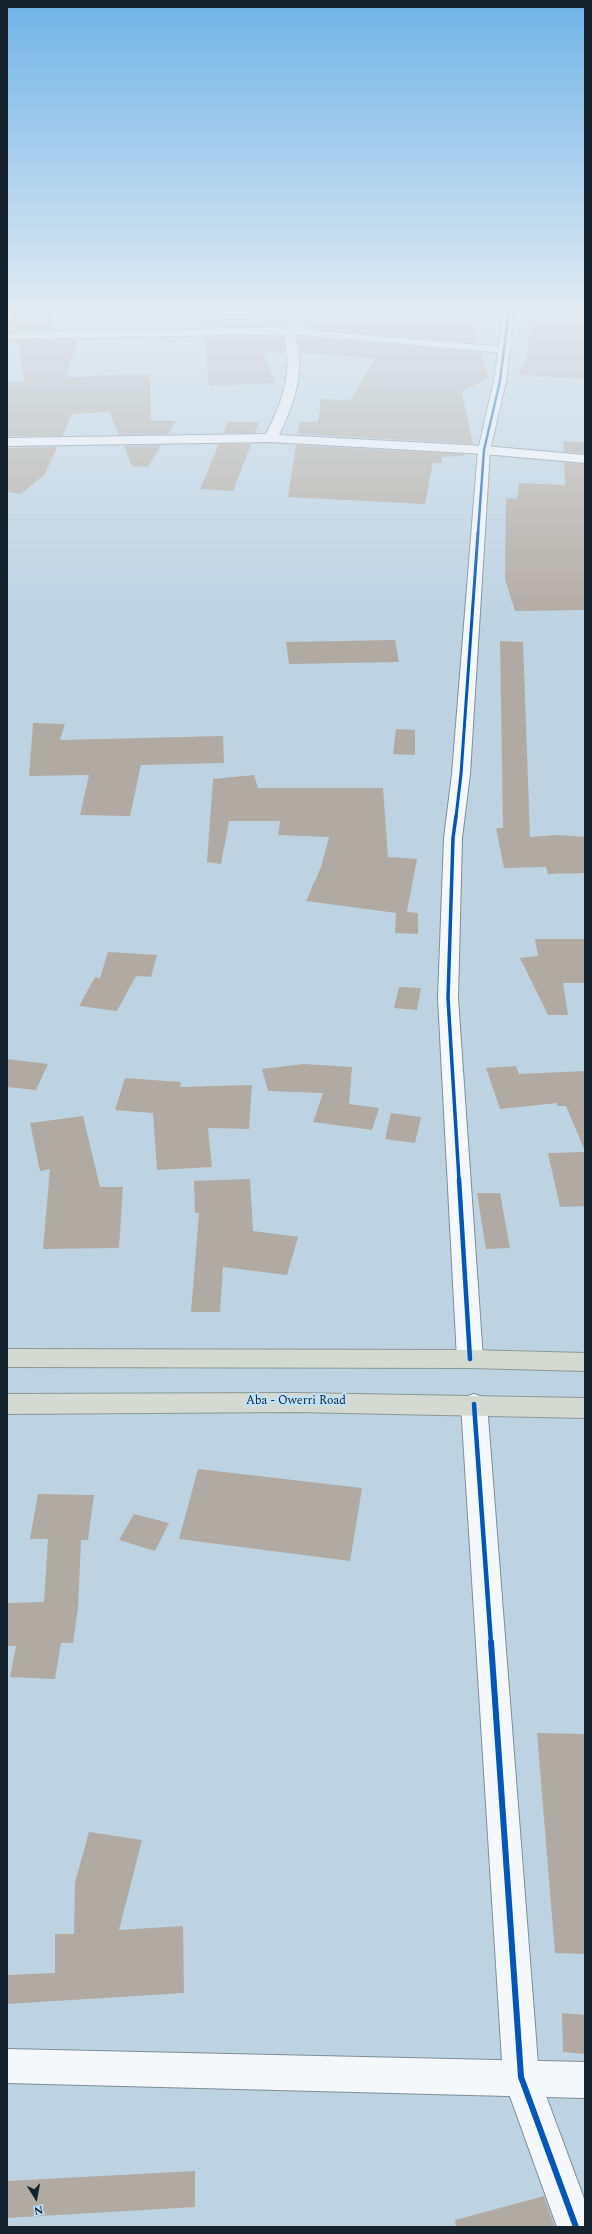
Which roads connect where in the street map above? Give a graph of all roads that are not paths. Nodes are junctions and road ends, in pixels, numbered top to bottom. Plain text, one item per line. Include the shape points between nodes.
1 (282, 415) edge
2 (493, 415) edge
3 (271, 438) junction
4 (7, 442) edge
5 (484, 450) junction
6 (585, 459) edge
7 (7, 1358) edge
8 (470, 1359) junction
9 (585, 1362) edge
10 (7, 1404) edge
11 (474, 1404) junction
12 (585, 1408) edge
13 (7, 2066) edge
14 (520, 2077) junction
15 (585, 2080) edge
16 (576, 2227) edge

1 - 3 street
2 - 5 street
3 - 4 street
3 - 5 street
5 - 6 street
5 - 8 street via 461,774 453,838 448,946 449,1006
7 - 8 highway
8 - 9 highway
10 - 11 highway, Aba - Owerri Road
11 - 12 highway, Aba - Owerri Road
11 - 14 street
13 - 14 street
14 - 15 street
14 - 16 street

